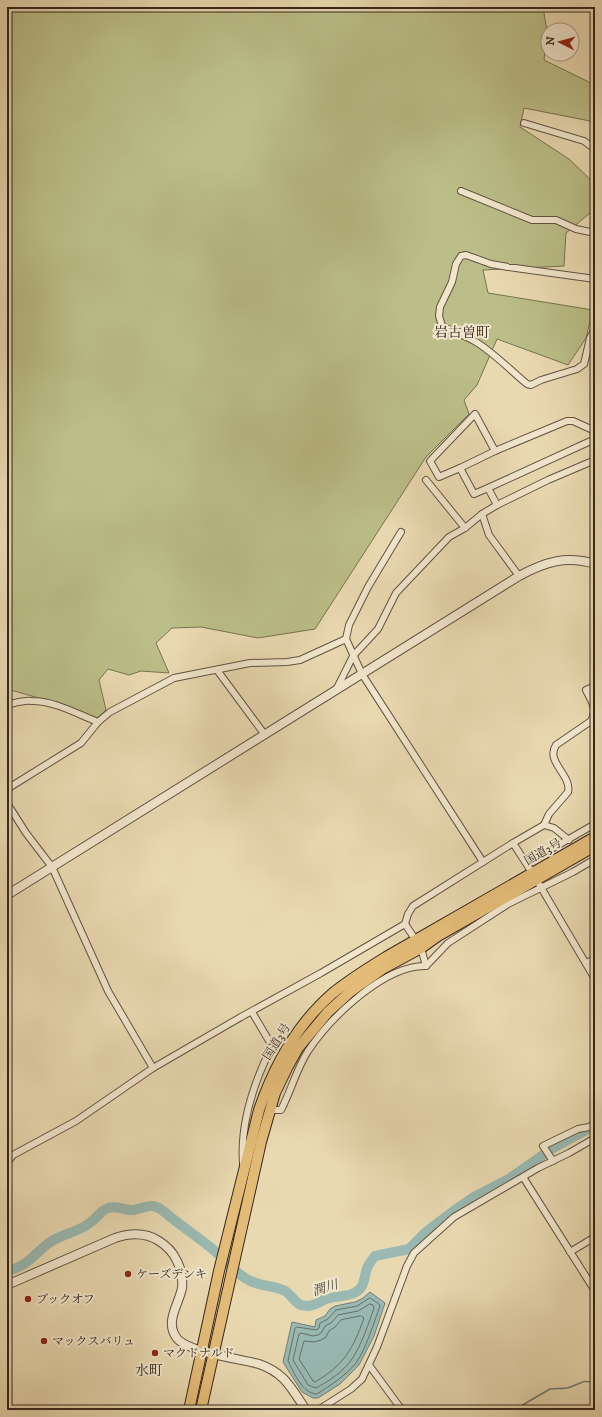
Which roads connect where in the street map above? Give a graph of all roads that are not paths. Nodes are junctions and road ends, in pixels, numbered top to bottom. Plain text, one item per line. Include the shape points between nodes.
1 (524, 124) dead end
2 (595, 149) edge
3 (461, 191) dead end
4 (595, 233) edge
5 (595, 278) edge
6 (595, 329) edge
7 (595, 431) edge
8 (595, 439) edge
9 (495, 451) junction
10 (595, 460) edge
11 (460, 468) junction
12 (426, 480) dead end
13 (488, 488) junction
14 (497, 505) junction
15 (482, 514) junction
16 (465, 528) junction
17 (401, 532) dead end
18 (595, 564) edge
19 (519, 576) junction
20 (346, 639) junction
21 (353, 656) junction
22 (217, 670) junction
23 (362, 674) junction
24 (595, 686) edge
25 (336, 691) junction
26 (7, 705) edge
27 (98, 722) junction
28 (265, 735) junction
29 (7, 789) edge
30 (7, 803) edge
31 (595, 824) edge
32 (544, 825) junction
33 (595, 837) edge
34 (569, 840) junction
35 (513, 842) junction
36 (595, 846) edge
37 (595, 859) edge
38 (483, 862) junction
39 (527, 863) junction
40 (52, 867) junction
41 (537, 880) junction
42 (7, 896) edge
43 (404, 924) junction
44 (418, 944) junction
45 (595, 959) edge
46 (586, 964) junction
47 (426, 966) junction
48 (595, 979) edge
49 (252, 1012) junction
50 (153, 1068) junction
51 (270, 1110) junction
52 (595, 1123) edge
53 (595, 1138) edge
54 (552, 1160) junction
55 (7, 1163) edge
56 (244, 1173) junction
57 (523, 1177) junction
58 (595, 1236) edge
59 (570, 1252) junction
60 (7, 1285) edge
61 (595, 1291) edge
62 (203, 1351) junction
63 (214, 1354) junction
64 (369, 1364) junction
65 (189, 1410) edge
66 (201, 1410) edge
67 (306, 1410) edge
68 (318, 1410) edge
69 (402, 1410) edge

1 - 2 street via 584,141
3 - 4 street via 532,220 556,220 576,229
5 - 6 street via 508,267 461,256 440,307 439,316 442,326 477,342 531,385 577,369 584,364 590,338
7 - 9 street via 567,420
8 - 13 street
9 - 11 street
9 - 11 street via 475,414 430,460 439,477
10 - 14 street
11 - 13 street via 474,494
12 - 16 street
13 - 14 street
14 - 15 street
15 - 16 street
15 - 19 street via 489,535
16 - 21 street via 449,537 396,593 378,629
17 - 20 street via 368,587 348,626
18 - 19 street via 580,560 564,560 537,566
19 - 23 street
20 - 21 street
20 - 22 street via 300,660 250,663
21 - 23 street
21 - 25 street
22 - 27 street via 174,678 110,712
22 - 28 street
23 - 25 street
23 - 38 street
24 - 32 street via 586,690 595,711 591,721 566,737 553,750 552,754 569,788
25 - 28 street
26 - 27 street via 31,700 44,702
27 - 29 street via 81,743
28 - 40 street
30 - 40 street
31 - 34 street
32 - 34 street via 554,828
32 - 35 street
33 - 41 highway, 国道3号
34 - 39 street
35 - 38 street
35 - 39 street
36 - 41 highway, 国道3号
37 - 41 street via 573,872
38 - 43 street via 413,906
39 - 41 street
40 - 42 street
40 - 50 street via 108,991
41 - 44 highway, 国道3号
41 - 46 street
41 - 47 street via 508,904 448,943
43 - 44 street
43 - 49 street
44 - 47 street
44 - 51 highway, 国道3号 via 350,992 328,1012 298,1048 275,1092
44 - 56 highway, 国道3号 via 380,961 333,994 297,1033 266,1088
45 - 46 street
46 - 48 street
47 - 51 street via 396,973 356,998 308,1052 296,1072 281,1110
49 - 50 street
49 - 56 street via 272,1046 259,1074 248,1110 242,1153
50 - 55 street via 76,1121 17,1152
51 - 63 highway, 国道3号
52 - 54 street via 544,1146
53 - 54 street
54 - 57 street
56 - 62 highway, 国道3号 via 219,1270
57 - 59 street
57 - 64 street via 454,1217 414,1253 406,1266
58 - 59 street
59 - 61 street
60 - 62 street via 119,1236 150,1236 172,1252 179,1264 182,1288 172,1320 176,1337 185,1345
62 - 63 street
62 - 65 highway, 国道3号
63 - 66 highway, 国道3号
63 - 67 street via 259,1364 273,1370 283,1378
64 - 68 street via 362,1379 351,1389
64 - 69 street

